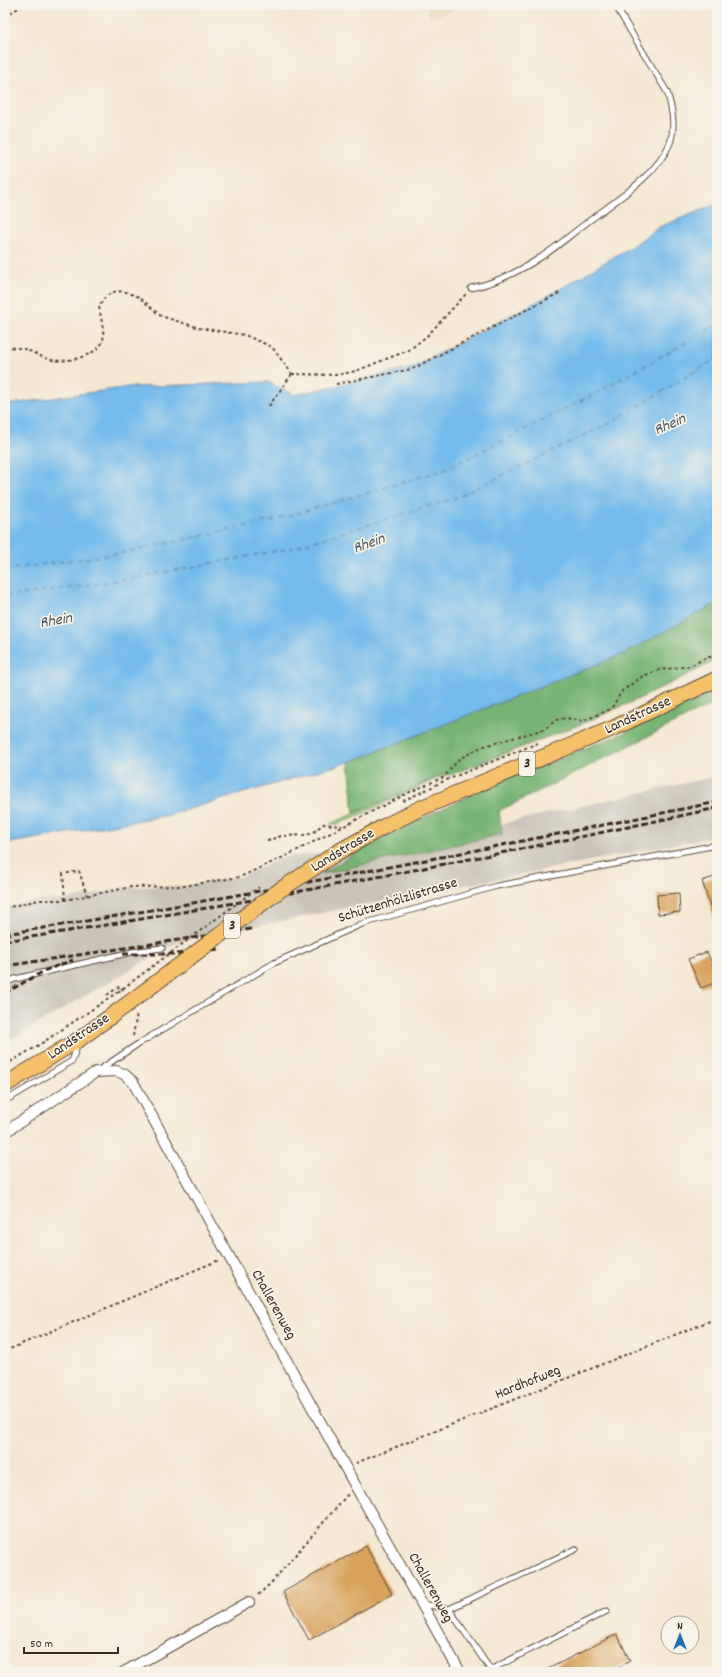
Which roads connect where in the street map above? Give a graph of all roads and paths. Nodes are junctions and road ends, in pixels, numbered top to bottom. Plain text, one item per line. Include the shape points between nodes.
1 (24, 5) edge
2 (615, 5) edge
3 (5, 16) edge
4 (471, 288) joint
5 (561, 292) dead end
6 (5, 348) edge
7 (292, 374) junction
8 (336, 384) dead end
9 (269, 406) dead end
10 (717, 656) edge
11 (717, 679) edge
12 (543, 741) dead end
13 (401, 802) dead end
14 (343, 826) junction
15 (266, 841) dead end
16 (717, 845) edge
17 (87, 896) junction
18 (65, 900) junction
19 (5, 908) edge
20 (162, 948) dead end
21 (5, 982) edge
22 (120, 986) dead end
23 (118, 992) dead end
24 (107, 1001) junction
25 (138, 1015) dead end
26 (81, 1038) junction
27 (138, 1044) junction
28 (5, 1065) edge
29 (96, 1072) junction
30 (5, 1085) edge
31 (5, 1101) edge
32 (5, 1132) edge
33 (228, 1256) junction
34 (717, 1318) edge
35 (5, 1351) edge
36 (346, 1467) junction
37 (355, 1485) junction
38 (576, 1549) dead end
39 (249, 1602) joint
40 (423, 1604) junction
41 (450, 1609) junction
42 (607, 1611) dead end
43 (491, 1671) edge
44 (124, 1672) edge
45 (460, 1672) edge

1 - 3 path
2 - 4 lane via 667,92 671,103 673,129 670,143 654,168 638,183 541,258 497,280
4 - 7 path via 427,336 409,350 356,371 337,375
5 - 8 path via 412,369
6 - 7 path via 16,346 52,360 65,361 93,353 104,339 98,306 106,296 116,291 138,297 161,316 199,328 245,335 272,347
7 - 9 path
10 - 14 path via 707,657 690,666 659,670 643,676 622,691 611,709 583,721 566,718 556,720 545,729 481,748 459,759 444,777
11 - 26 main road, Landstrasse / 3, bridge via 616,727 422,808 338,852 280,890
12 - 13 path via 444,780
14 - 15 path via 323,824 307,835 281,836
14 - 17 path via 240,877 184,886 131,887
16 - 27 lane, Schützenhölzlistrasse via 497,886 362,924 274,963
17 - 18 path
17 - 18 path via 79,871 64,874
18 - 19 path via 39,900
20 - 21 lane via 132,952
22 - 24 path via 107,995
23 - 24 path
24 - 28 path
25 - 27 path via 133,1036
26 - 30 main road, Landstrasse / 3
26 - 31 lane via 72,1061
27 - 29 lane, Schützenhölzlistrasse
29 - 32 street
29 - 33 street, Challerenweg via 116,1071 133,1082
33 - 35 path
33 - 36 street, Challerenweg
34 - 36 path, Hardhofweg
36 - 37 street, Challerenweg
37 - 39 path via 271,1583
37 - 40 street, Challerenweg
38 - 41 lane
39 - 44 street
40 - 41 lane
40 - 45 street, Challerenweg
41 - 43 lane
42 - 43 lane

